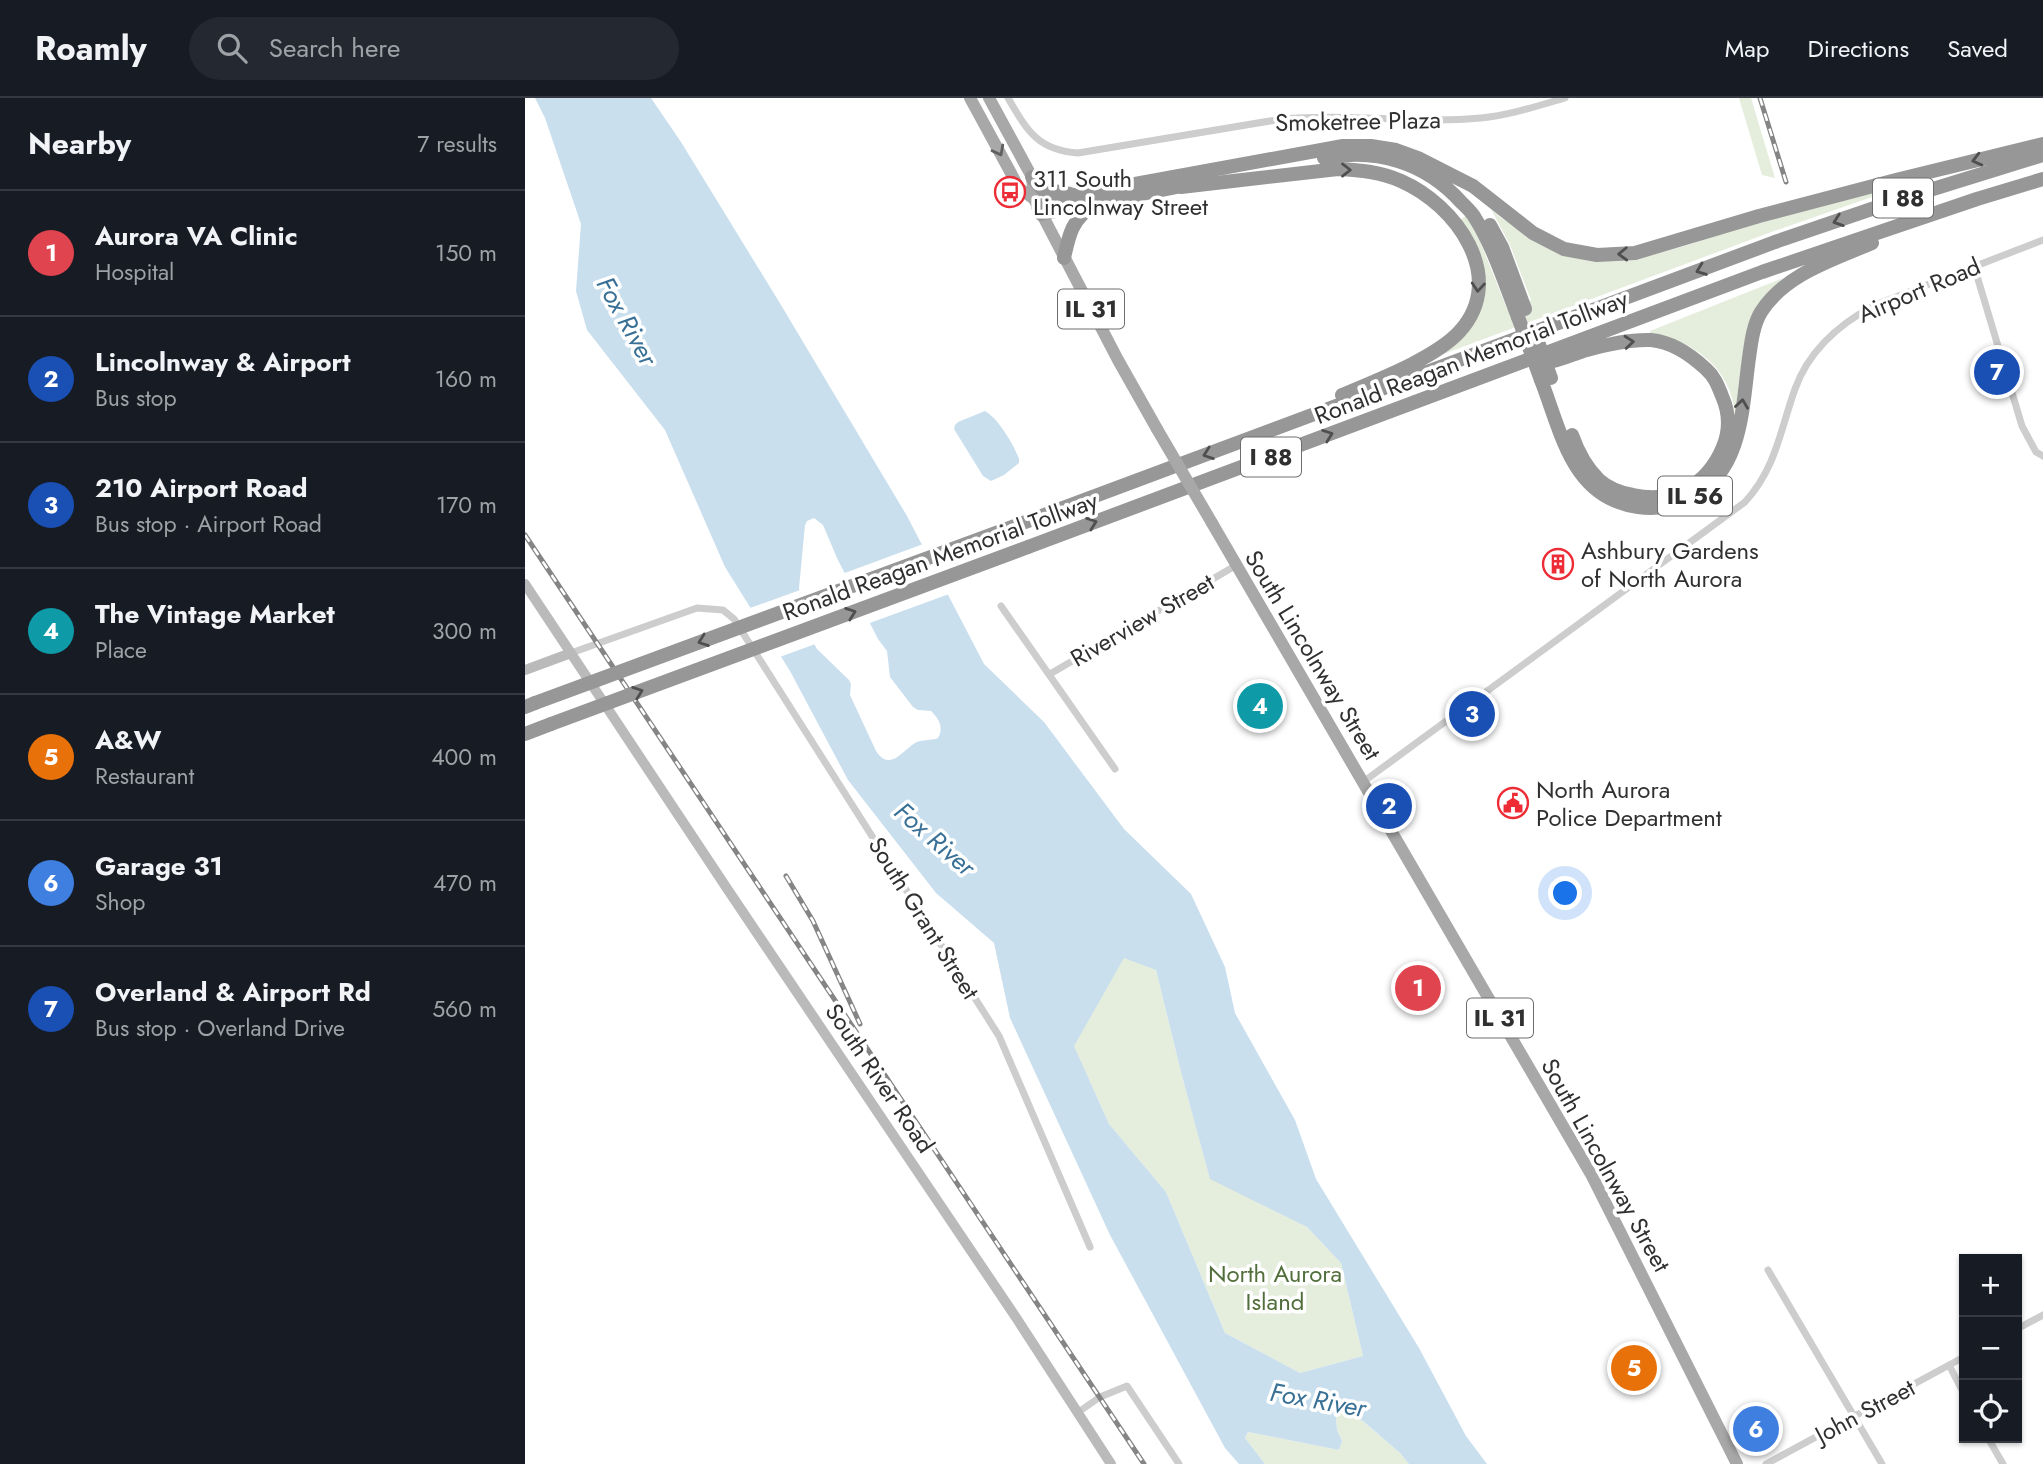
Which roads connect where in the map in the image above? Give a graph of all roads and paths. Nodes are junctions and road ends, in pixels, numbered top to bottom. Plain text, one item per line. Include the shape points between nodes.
1 (971, 98) edge
2 (989, 98) edge
3 (1008, 98) edge
4 (1565, 98) edge
5 (2043, 144) edge
6 (2043, 155) edge
7 (1418, 158) junction
8 (1032, 177) junction
9 (2043, 179) edge
10 (1181, 187) junction
11 (1075, 195) junction
12 (1097, 203) junction
13 (1037, 207) junction
14 (1929, 215) junction
15 (2043, 240) edge
16 (1064, 258) junction
17 (1974, 266) junction
18 (1523, 316) junction
19 (1514, 366) junction
20 (1546, 379) junction
21 (1295, 422) junction
22 (2043, 456) edge
23 (1235, 565) junction
24 (525, 584) edge
25 (1001, 606) dead end
26 (571, 653) junction
27 (525, 670) edge
28 (1049, 674) junction
29 (530, 705) edge
30 (525, 734) edge
31 (1115, 769) dead end
32 (1363, 782) junction
33 (1090, 1247) dead end
34 (1768, 1270) dead end
35 (2043, 1315) edge
36 (2022, 1326) edge
37 (1959, 1360) edge
38 (1949, 1366) junction
39 (1959, 1385) edge
40 (1077, 1413) junction
41 (1855, 1417) junction
42 (1991, 1443) edge
43 (1111, 1464) edge
44 (1179, 1464) edge
45 (1737, 1464) edge
46 (1766, 1464) edge
47 (1882, 1464) edge
48 (2003, 1464) edge

1 -> 13 main road, South Lincolnway Street via 1019,188
2 - 8 main road, South Lincolnway Street / IL 31
3 - 4 street, Smoketree Plaza via 1037,140 1078,153 1282,119 1483,118
5 -> 7 highway via 1759,216 1635,253 1597,255 1564,248 1533,233 1473,186
6 -> 21 highway, Ronald Reagan Memorial Tollway / I 88 via 1775,242
7 - 11 highway via 1396,150 1343,146
7 - 18 highway via 1463,190 1479,208 1502,247
8 - 11 highway via 1042,189
8 - 13 main road, South Lincolnway Street / IL 31
9 - 14 highway, Ronald Reagan Memorial Tollway / I 88
10 - 12 highway, IL 56
10 - 18 highway, IL 56 via 1330,157 1367,155 1419,168 1439,180 1474,215
10 -> 21 highway via 1338,169 1381,174 1411,186 1438,205 1470,244 1479,286 1476,302 1459,332 1429,354
11 - 13 highway
12 - 13 highway
12 - 16 highway via 1075,220
13 - 16 main road, South Lincolnway Street / IL 31
14 - 19 highway, Ronald Reagan Memorial Tollway / I 88 via 1762,272
20 -> 14 highway, IL 56 via 1571,460 1584,480 1621,504 1666,507 1689,500 1708,488 1735,445 1751,343 1760,314 1778,291 1804,273
15 - 17 street, Airport Road
16 - 23 main road, South Lincolnway Street / IL 31, bridge
17 - 22 street via 2022,426
17 - 32 street, Airport Road via 1875,305 1834,331 1802,374 1770,466 1745,502
18 - 20 highway, IL 56, bridge
19 -> 20 highway via 1553,361 1612,344 1651,340 1671,345 1692,356 1714,377 1728,410 1728,434 1709,472 1693,486 1649,499 1621,493 1601,482 1586,465
30 -> 19 highway, Ronald Reagan Memorial Tollway / I 88, bridge
21 -> 29 highway, Ronald Reagan Memorial Tollway / I 88, bridge
23 - 28 street, Riverview Street
23 - 32 main road, South Lincolnway Street / IL 31
24 - 26 main road, South River Road
25 - 28 street
26 - 27 main road
26 - 33 street, South Grant Street via 697,608 723,610 734,619 999,1036
26 - 40 main road, South River Road
28 - 31 street
32 - 45 main road, South Lincolnway Street / IL 31 via 1592,1176
34 - 41 street
35 - 36 street
37 - 38 street, John Street
38 - 39 street
38 - 41 street, John Street
40 - 43 main road, South River Road
40 - 44 street via 1127,1386
41 - 46 street, John Street
41 - 47 street
42 - 48 street

